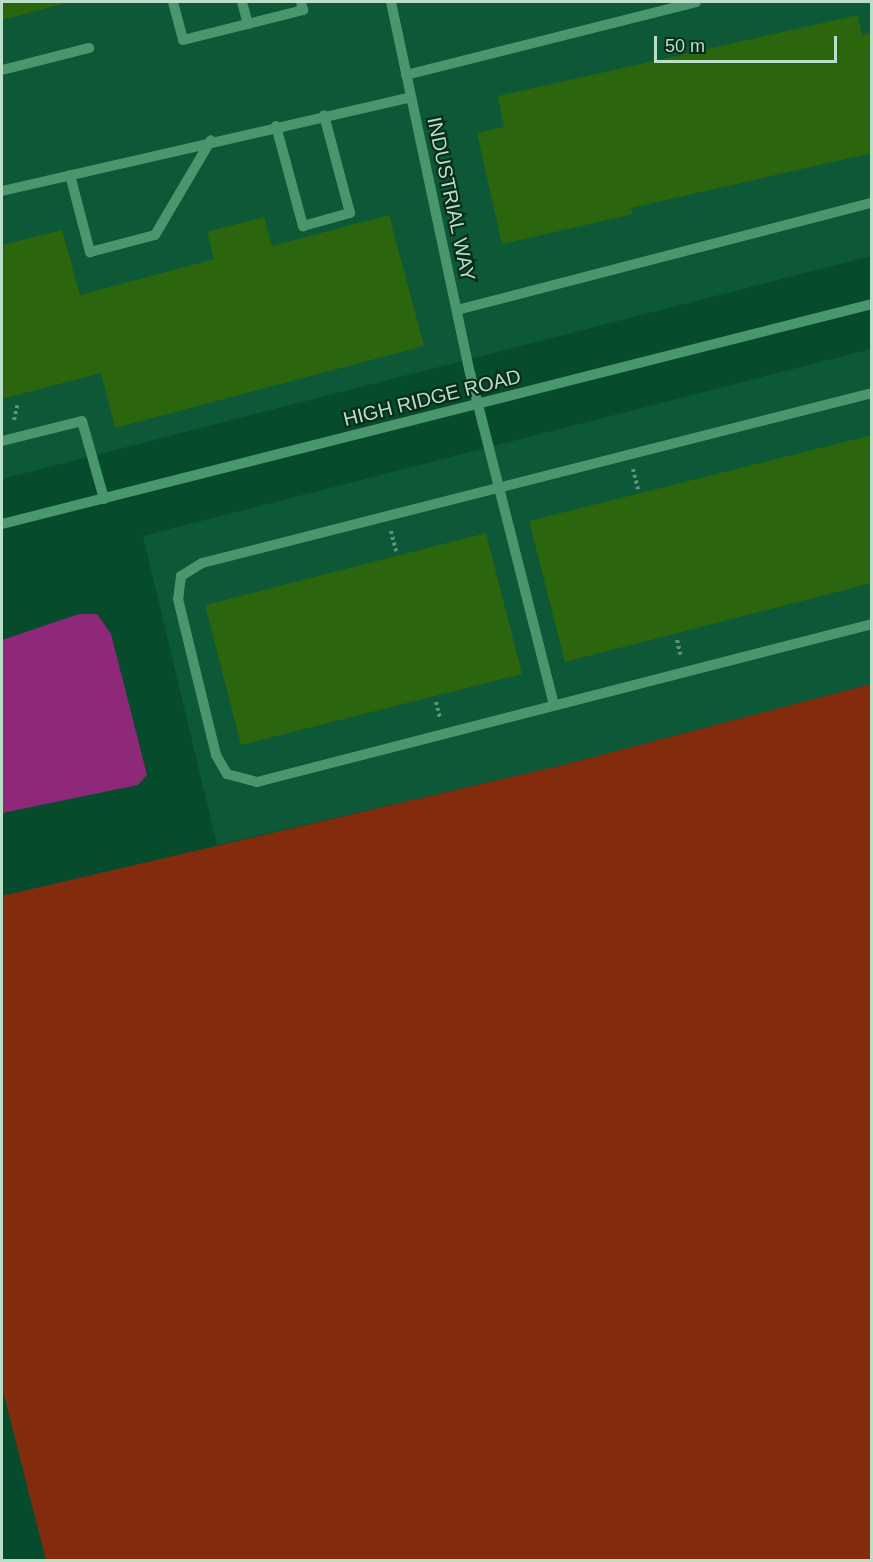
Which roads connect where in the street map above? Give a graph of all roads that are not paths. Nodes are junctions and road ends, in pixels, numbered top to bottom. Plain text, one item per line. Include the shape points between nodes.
1 (173, 2) edge
2 (242, 2) edge
3 (301, 2) edge
4 (391, 2) edge
5 (696, 2) edge
6 (248, 24) junction
7 (89, 48) dead end
8 (2, 70) edge
9 (406, 75) junction
10 (411, 98) junction
11 (324, 116) junction
12 (276, 126) junction
13 (211, 140) junction
14 (70, 175) junction
15 (2, 191) edge
16 (872, 203) edge
17 (872, 304) edge
18 (457, 310) junction
19 (872, 393) edge
20 (478, 405) junction
21 (2, 441) edge
22 (498, 489) junction
23 (104, 499) junction
24 (2, 524) edge
25 (872, 624) edge
26 (554, 705) junction

1 - 6 street via 183,40
2 - 6 street
3 - 6 street via 303,10
4 - 9 street, INDUSTRIAL WAY
5 - 9 street
7 - 8 street
9 - 10 street, INDUSTRIAL WAY
10 - 11 street
10 - 18 street, INDUSTRIAL WAY
11 - 12 street
11 - 12 street via 350,213 303,226
12 - 13 street
13 - 14 street
13 - 14 street via 155,236 90,252
14 - 15 street
16 - 18 street
17 - 20 street, HIGH RIDGE ROAD
18 - 20 street, INDUSTRIAL WAY
19 - 22 street
20 - 22 street, INDUSTRIAL WAY
20 - 23 street, HIGH RIDGE ROAD
21 - 23 street via 82,421
22 - 26 street, INDUSTRIAL WAY
22 - 26 street via 202,562 182,576 178,600 216,756 227,774 257,782
23 - 24 street, HIGH RIDGE ROAD
25 - 26 street

